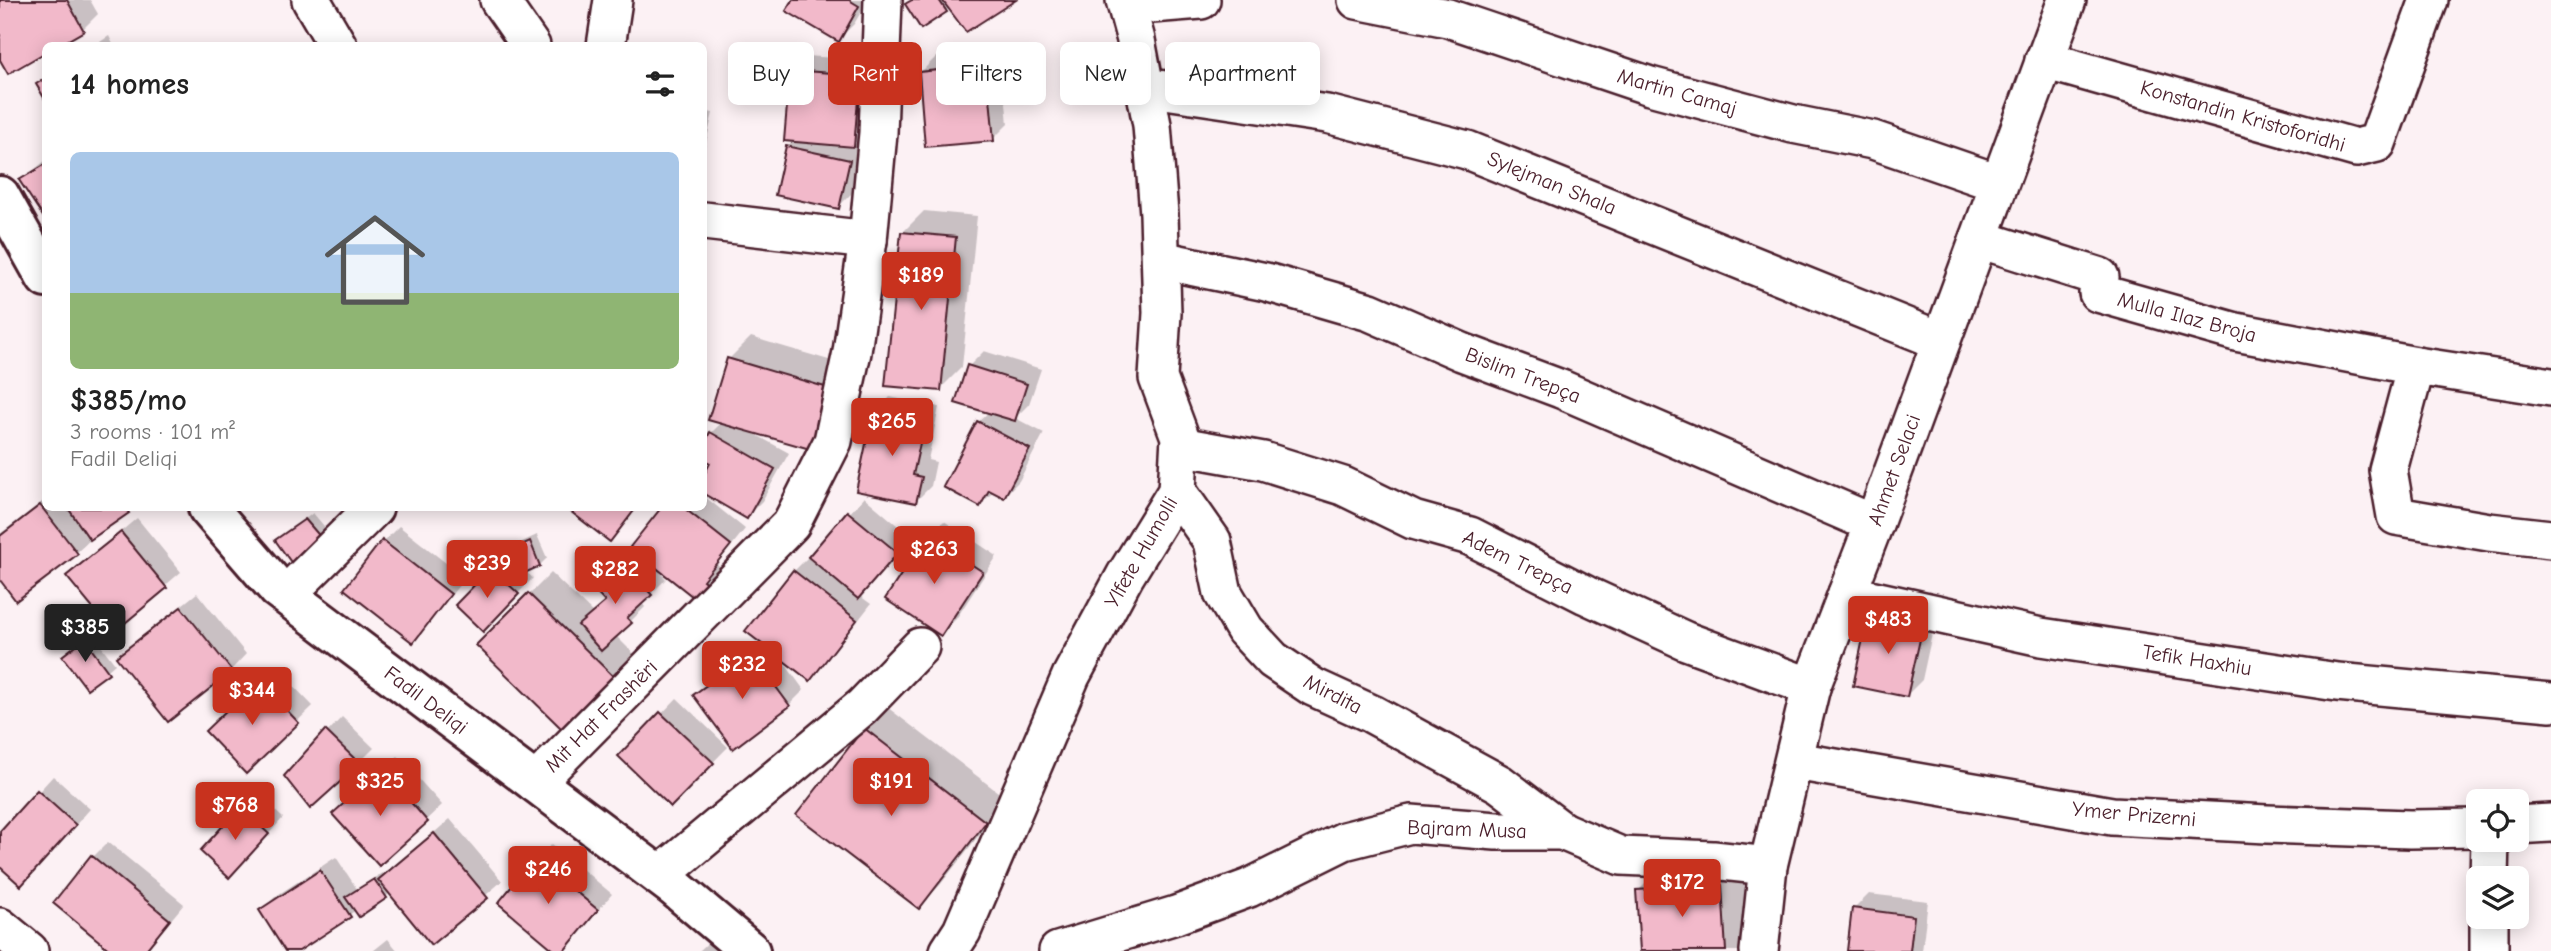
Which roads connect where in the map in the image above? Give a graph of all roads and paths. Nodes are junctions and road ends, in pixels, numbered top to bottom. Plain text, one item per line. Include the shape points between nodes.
1 (311, 0) edge
2 (499, 0) edge
3 (613, 0) edge
4 (883, 0) edge
5 (1201, 0) edge
6 (1357, 0) edge
7 (2429, 0) edge
8 (1126, 3) edge
9 (2055, 3) edge
10 (336, 42) edge
11 (528, 42) edge
12 (607, 42) edge
13 (1135, 42) edge
14 (2044, 60) junction
15 (1151, 88) edge
16 (1148, 105) edge
17 (1998, 183) junction
18 (0, 196) edge
19 (707, 221) edge
20 (1979, 239) junction
21 (868, 240) junction
22 (1161, 260) junction
23 (42, 271) edge
24 (1941, 341) junction
25 (2416, 366) junction
26 (2551, 387) edge
27 (1180, 446) junction
28 (1177, 491) junction
29 (211, 511) edge
30 (371, 511) edge
31 (1874, 524) junction
32 (2551, 539) edge
33 (1847, 594) junction
34 (286, 595) junction
35 (920, 648) dead end
36 (1811, 687) junction
37 (2551, 702) edge
38 (1795, 761) junction
39 (535, 783) junction
40 (2551, 823) edge
41 (2529, 824) edge
42 (2466, 828) edge
43 (1562, 831) junction
44 (1768, 866) junction
45 (659, 876) junction
46 (0, 927) edge
47 (2489, 929) edge
48 (29, 951) edge
49 (750, 951) edge
50 (949, 951) edge
51 (1058, 951) edge
52 (1759, 951) edge
53 (2489, 951) edge

1 - 10 street
2 - 11 street
3 - 12 street
4 - 21 street, Mit Hat Frashëri
5 - 8 street
6 - 17 street, Martin Camaj via 1448,18 1650,86 1873,141
7 - 14 street, Konstandin Kristoforidhi via 2377,144 2356,148
8 - 13 street, Ylfete Humolli
9 - 14 street, Ahmet Selaci
14 - 17 street, Ahmet Selaci
15 - 24 street, Sylejman Shala via 1327,114 1467,150
16 - 22 street, Ylfete Humolli
17 - 20 street, Ahmet Selaci
18 - 23 street
19 - 21 street
20 - 24 street, Ahmet Selaci
20 - 25 street, Mulla Ilaz Broja via 2101,277 2098,293 2235,332
21 - 39 street, Mit Hat Frashëri via 833,441 791,524
22 - 27 street, Ylfete Humolli via 1158,378
22 - 31 street, Bislim Trepça via 1266,282 1370,312
24 - 31 street, Ahmet Selaci
25 - 26 street, Mulla Ilaz Broja
25 - 32 street via 2388,470 2396,516
27 - 28 street, Ylfete Humolli
27 - 36 street, Adem Trepça via 1263,461 1343,486 1413,520 1469,536 1686,641
28 - 43 street, Mirdita via 1212,541 1223,593 1245,630 1273,660 1313,687 1500,784
28 - 50 street, Ylfete Humolli via 1071,676 973,908
29 - 34 street, Fadil Deliqi
30 - 34 street
31 - 33 street, Ahmet Selaci
33 - 36 street, Ahmet Selaci
33 - 37 street, Tefik Haxhiu via 2041,637 2337,681
34 - 39 street, Fadil Deliqi
35 - 45 street via 862,707
36 - 38 street, Ahmet Selaci
38 - 42 street, Ymer Prizerni via 2112,816
38 - 44 street, Ahmet Selaci
39 - 45 street, Fadil Deliqi
40 - 41 street
43 - 44 street, Bajram Musa via 1621,856
43 - 51 street, Bajram Musa via 1411,824 1344,841 1249,888
44 - 52 street, Ahmet Selaci
45 - 49 street, Fadil Deliqi
46 - 48 street
47 - 53 street

